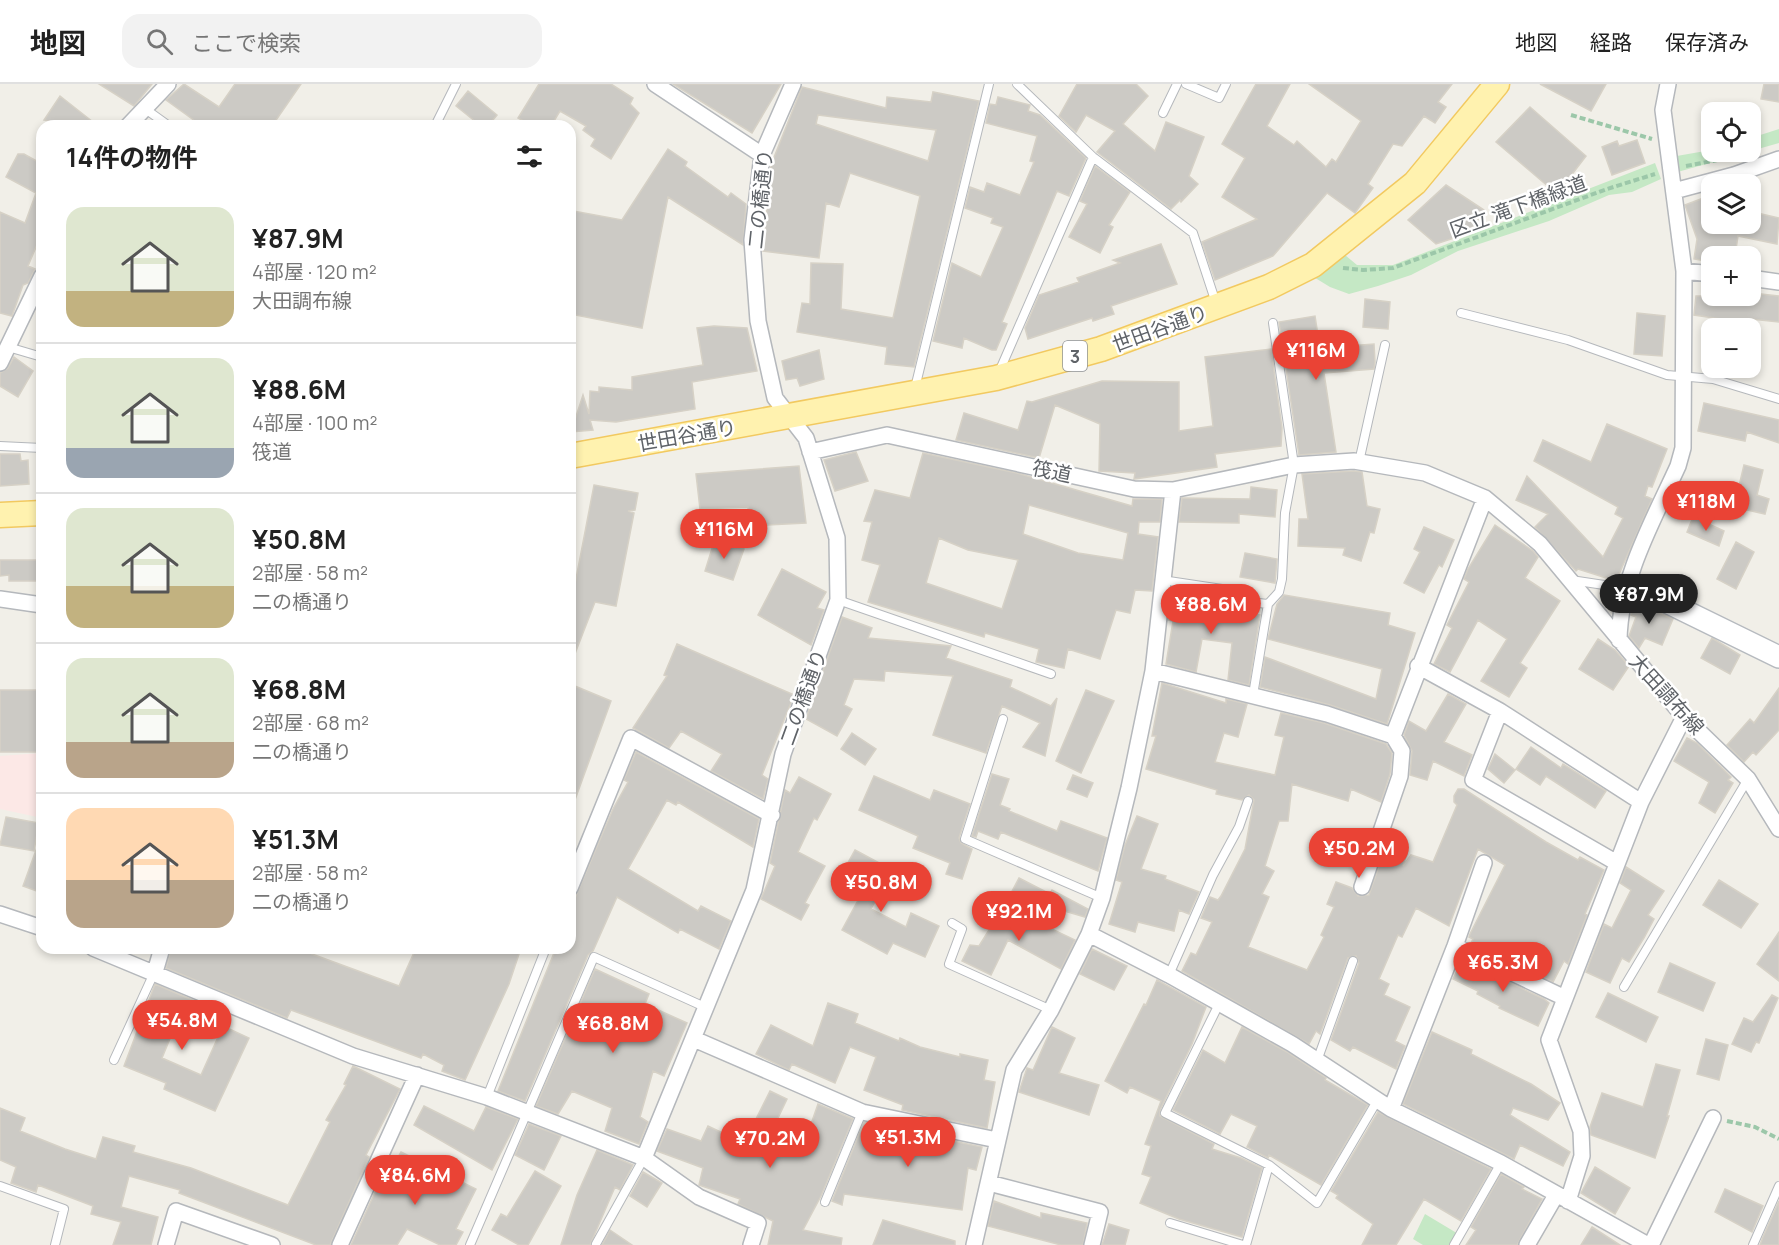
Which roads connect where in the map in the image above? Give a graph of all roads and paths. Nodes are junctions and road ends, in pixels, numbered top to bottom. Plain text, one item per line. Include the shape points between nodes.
1 (168, 84) edge
2 (456, 84) edge
3 (655, 84) edge
4 (793, 84) edge
5 (989, 84) edge
6 (1017, 84) edge
7 (1177, 84) edge
8 (1186, 84) edge
9 (1226, 84) edge
10 (1497, 84) edge
11 (1668, 84) edge
12 (144, 108) junction
13 (1162, 113) dead end
14 (1570, 115) dead end
15 (134, 120) edge
16 (161, 120) edge
17 (438, 120) edge
18 (1667, 143) junction
19 (762, 155) junction
20 (1093, 157) junction
21 (1779, 159) edge
22 (1708, 162) edge
23 (1670, 170) junction
24 (1674, 191) junction
25 (1313, 265) junction
26 (1684, 271) junction
27 (1701, 273) edge
28 (1761, 280) edge
29 (1779, 282) edge
30 (36, 289) edge
31 (1218, 307) junction
32 (1461, 313) dead end
33 (1273, 323) dead end
34 (1384, 345) dead end
35 (8, 347) junction
36 (36, 355) edge
37 (0, 363) edge
38 (1684, 374) junction
39 (996, 378) junction
40 (913, 395) junction
41 (1779, 399) edge
42 (791, 417) junction
43 (0, 446) edge
44 (36, 448) edge
45 (810, 452) junction
46 (576, 455) edge
47 (1359, 462) junction
48 (1294, 465) junction
49 (1173, 490) junction
50 (1485, 498) junction
51 (36, 513) edge
52 (0, 515) edge
53 (1162, 580) junction
54 (1569, 580) junction
55 (1626, 588) junction
56 (0, 599) edge
57 (838, 600) junction
58 (36, 604) edge
59 (1268, 604) junction
60 (1619, 640) junction
61 (1779, 657) edge
62 (1418, 666) junction
63 (1153, 670) junction
64 (1051, 674) dead end
65 (1253, 695) junction
66 (1500, 711) junction
67 (1684, 717) junction
68 (1003, 719) dead end
69 (1393, 736) junction
70 (1748, 779) junction
71 (1248, 801) dead end
72 (1641, 802) junction
73 (772, 815) junction
74 (1779, 829) edge
75 (1484, 863) dead end
76 (1617, 863) junction
77 (576, 873) edge
78 (1362, 887) dead end
79 (1102, 898) junction
80 (0, 914) edge
81 (952, 923) dead end
82 (36, 926) edge
83 (1089, 934) junction
84 (1455, 946) junction
85 (108, 954) edge
86 (160, 954) edge
87 (544, 954) edge
88 (1353, 961) dead end
89 (155, 972) junction
90 (1169, 975) junction
91 (1624, 987) dead end
92 (1564, 998) junction
93 (1220, 1002) junction
94 (706, 1008) junction
95 (1051, 1010) junction
96 (694, 1039) junction
97 (114, 1060) dead end
98 (1317, 1060) junction
99 (417, 1075) junction
100 (487, 1097) junction
101 (1377, 1101) junction
102 (1390, 1109) junction
103 (862, 1112) junction
104 (526, 1113) junction
105 (1713, 1118) joint
106 (1779, 1139) edge
107 (997, 1140) junction
108 (644, 1158) junction
109 (1501, 1163) junction
110 (1269, 1165) junction
111 (989, 1183) junction
112 (0, 1186) edge
113 (1779, 1186) edge
114 (1562, 1198) junction
115 (825, 1202) dead end
116 (1170, 1223) dead end
117 (596, 1244) edge
118 (55, 1245) edge
119 (166, 1245) edge
120 (272, 1245) edge
121 (340, 1245) edge
122 (470, 1245) edge
123 (751, 1245) edge
124 (974, 1245) edge
125 (1092, 1245) edge
126 (1245, 1245) edge
127 (1454, 1245) edge
128 (1527, 1245) edge
129 (1649, 1245) edge
130 (1753, 1245) edge

1 - 12 street
2 - 17 lane
3 - 19 street
4 - 19 street, 二の橋通り
5 - 40 lane
6 - 20 lane
7 - 13 lane
8 - 9 lane via 1219,98
10 - 25 main road, 世田谷通り / 3 via 1415,183
11 - 18 street via 1663,110
12 - 15 street
12 - 16 lane
14 - 18 path
18 - 23 street
19 - 42 street, 二の橋通り via 752,240 758,321 775,398
20 - 31 lane via 1193,233
20 - 39 lane
21 - 24 street
22 - 23 path, 区立 滝下橋緑道
23 - 24 street
23 - 25 path, 区立 滝下橋緑道 via 1607,189 1393,268 1363,270
24 - 26 street
25 - 31 main road, 世田谷通り / 3
26 - 27 street
26 - 38 street
28 - 29 street
30 - 35 street
31 - 39 main road, 世田谷通り / 3 via 1101,349
32 - 38 lane via 1569,340 1668,375
33 - 48 lane
34 - 47 lane
35 - 36 lane
35 - 37 street
38 - 41 lane
38 - 55 street via 1681,458
39 - 40 main road, 世田谷通り / 3
40 - 42 main road, 世田谷通り / 3
42 - 45 street, 二の橋通り via 806,438
42 - 46 main road, 世田谷通り / 3
43 - 44 lane
45 - 49 street, 筏道 via 886,435 1134,489
45 - 57 street, 二の橋通り via 837,538
47 - 48 street, 大田調布線
47 - 50 street, 大田調布線 via 1425,473
48 - 49 street, 筏道
48 - 59 lane via 1285,513 1282,579 1279,592
49 - 53 street
50 - 54 street, 大田調布線 via 1540,544
50 - 62 street
51 - 52 main road
53 - 59 lane via 1222,590 1230,600
53 - 63 street
54 - 55 lane
54 - 60 street, 大田調布線
55 - 60 street via 1619,615
55 - 61 street via 1642,590
56 - 58 street
57 - 64 lane
57 - 73 street, 二の橋通り via 783,754
59 - 65 lane
60 - 67 street, 大田調布線
62 - 66 street
62 - 69 street
63 - 65 street
63 - 79 street
65 - 69 street
66 - 72 street
66 - 76 street via 1473,780
67 - 70 street, 大田調布線
67 - 72 street
68 - 79 lane via 965,839
69 - 78 street via 1402,751 1400,776
70 - 74 street, 大田調布線
70 - 91 lane
71 - 90 lane
72 - 76 street
73 - 77 street via 631,738
73 - 94 street, 二の橋通り via 754,890
75 - 84 street
76 - 92 street
79 - 83 street
80 - 82 street
81 - 95 lane via 962,929 949,964
83 - 90 street
83 - 95 street
84 - 92 street
84 - 102 street
85 - 89 street
86 - 89 street
87 - 100 lane
88 - 98 lane
89 - 97 lane
89 - 99 street via 353,1056
90 - 93 street
92 - 114 street via 1549,1040 1581,1131 1581,1156
93 - 98 street
93 - 110 lane via 1165,1113
94 - 96 street, 二の橋通り
94 - 104 lane via 594,957
95 - 107 street via 1014,1070
96 - 103 street
96 - 108 street, 二の橋通り
98 - 101 street
99 - 100 street
99 - 121 street
100 - 104 street
101 - 102 street
101 - 110 lane via 1317,1203
102 - 109 street
103 - 107 street
103 - 115 lane
104 - 108 street
104 - 122 lane
105 - 106 path via 1755,1127
105 - 129 street
107 - 111 street
108 - 117 lane
108 - 123 street via 699,1197 758,1223
109 - 114 street
109 - 127 lane
110 - 126 lane
111 - 124 street
111 - 125 street via 1100,1212
112 - 118 lane via 64,1209
113 - 130 lane
114 - 128 street
114 - 129 street
116 - 126 lane
119 - 120 street via 176,1211

